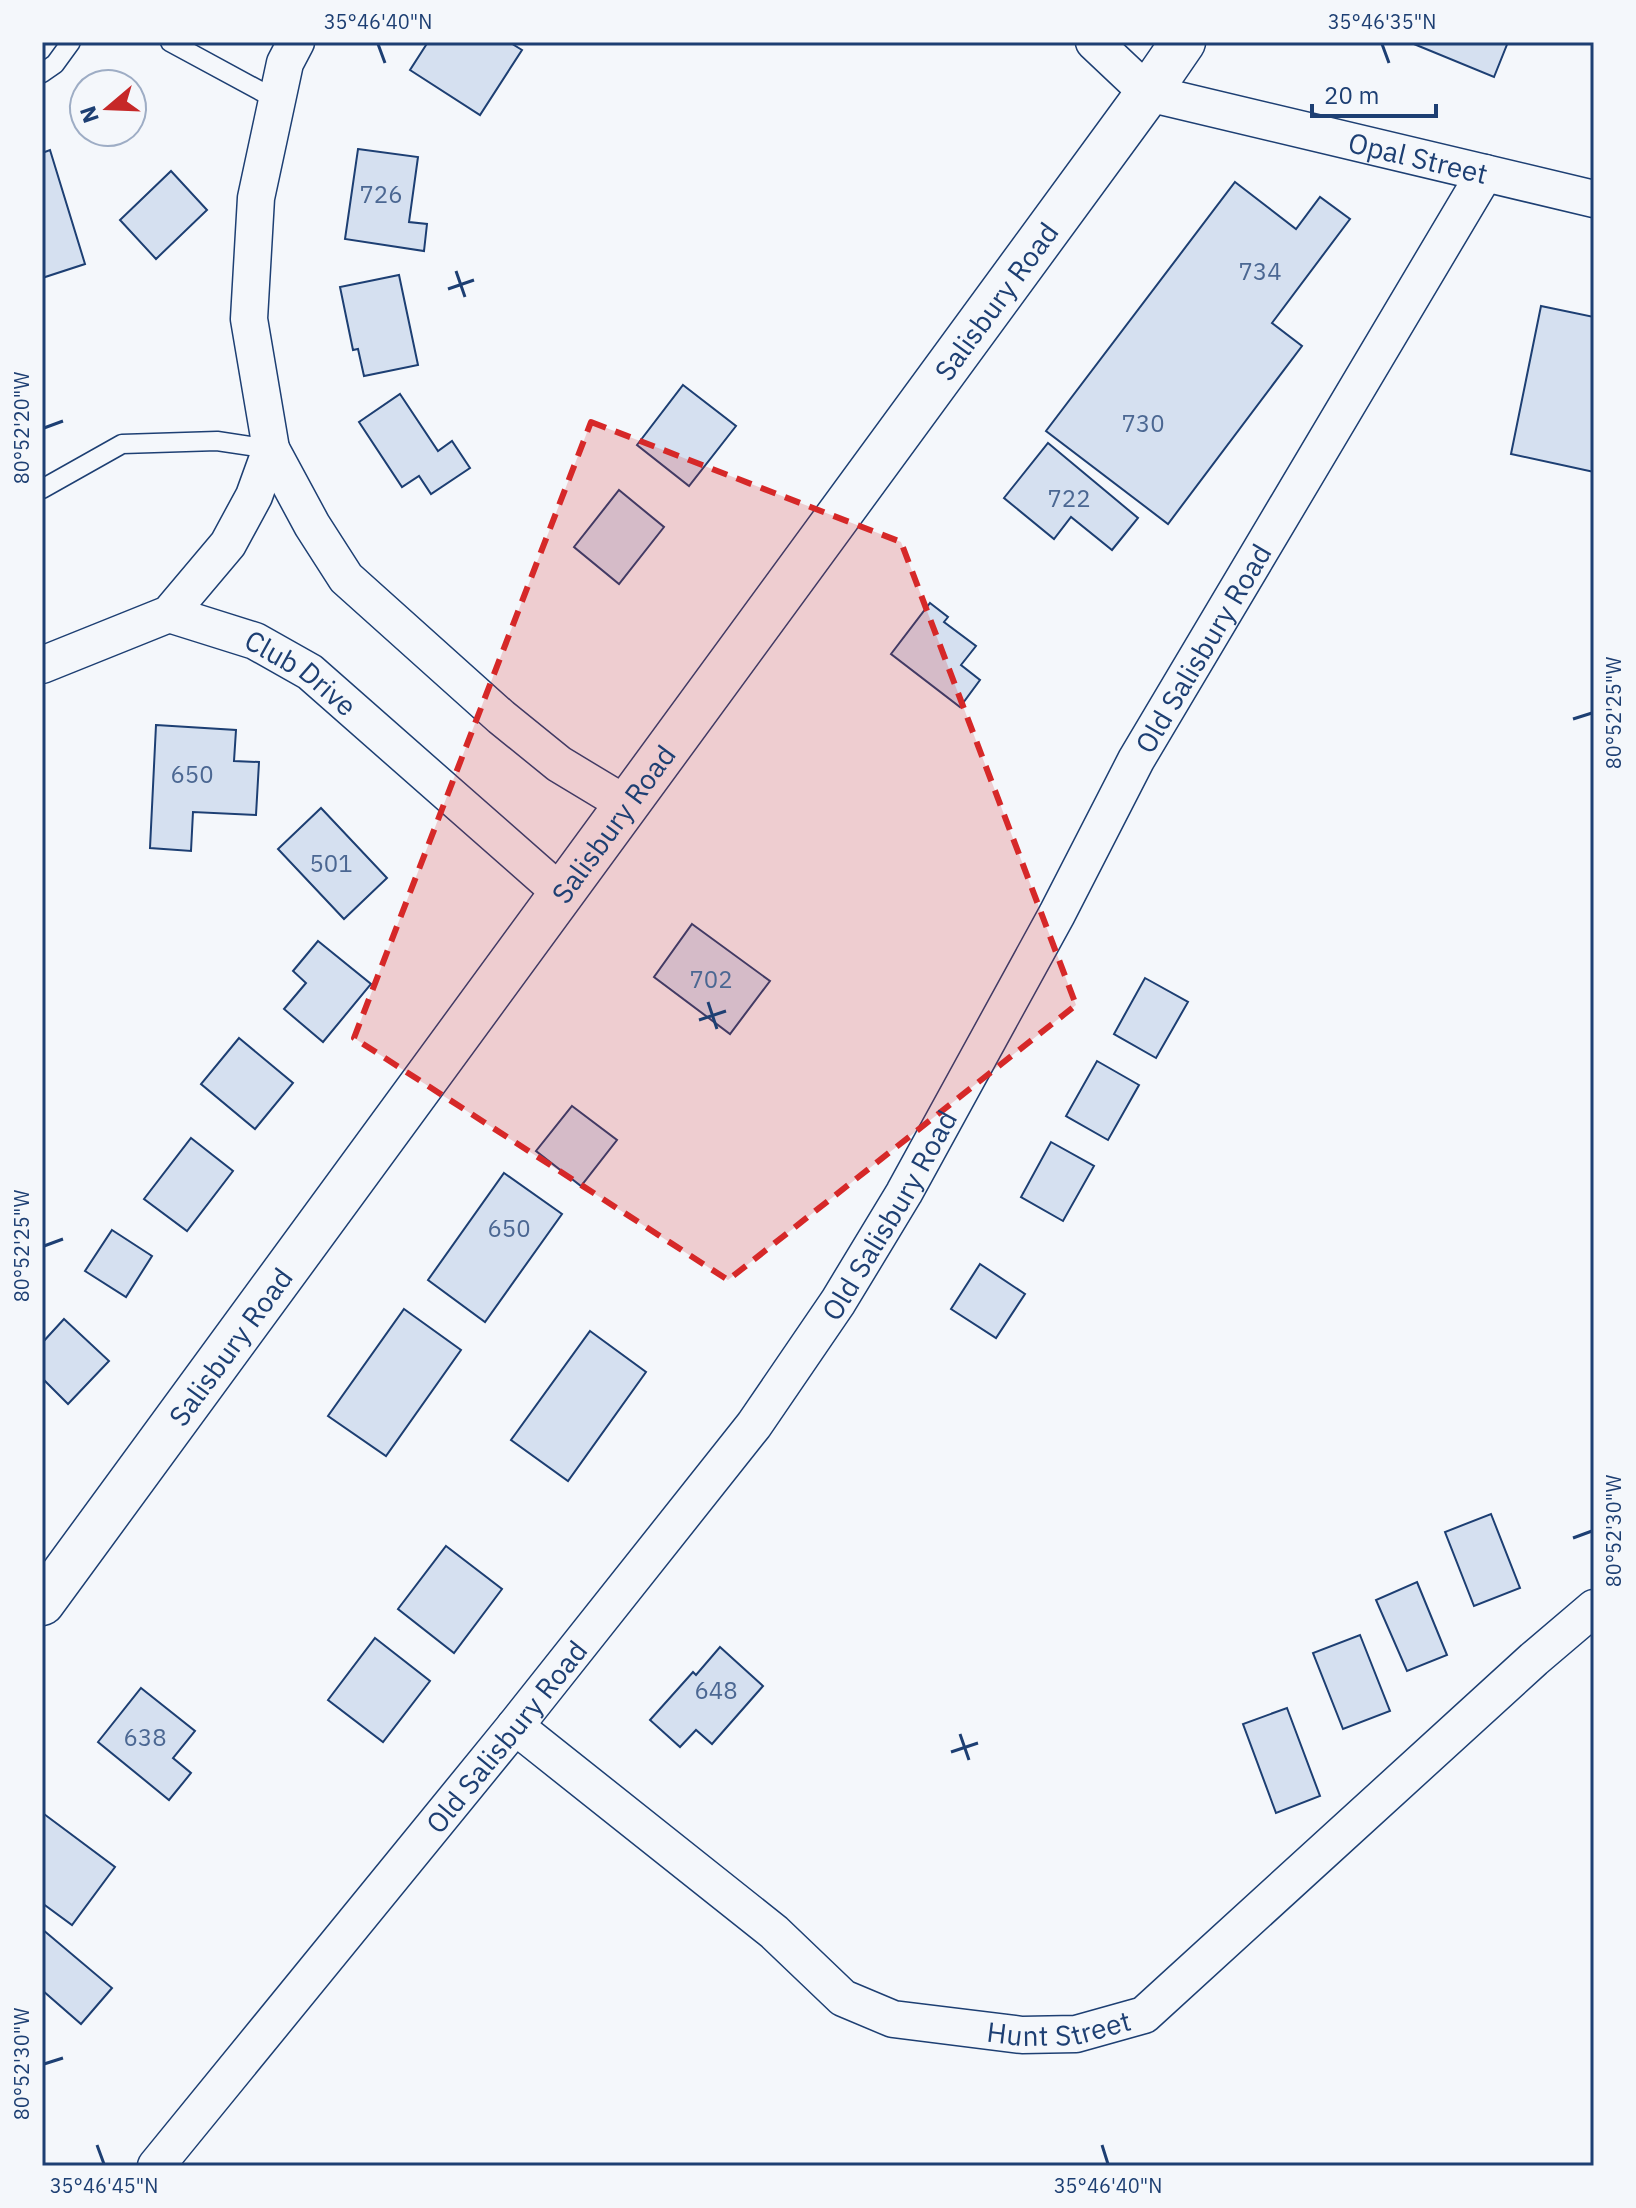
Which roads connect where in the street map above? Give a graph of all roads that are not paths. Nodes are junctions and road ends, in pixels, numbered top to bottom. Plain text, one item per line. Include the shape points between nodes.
1 (71, 42) edge
2 (170, 42) edge
3 (296, 42) edge
4 (1094, 42) edge
5 (1183, 42) edge
6 (42, 73) edge
7 (1148, 93) junction
8 (277, 100) junction
9 (1485, 173) junction
10 (1594, 199) edge
11 (271, 449) junction
12 (42, 489) edge
13 (169, 614) junction
14 (42, 665) edge
15 (627, 805) junction
16 (561, 893) junction
17 (42, 1603) edge
18 (1594, 1608) edge
19 (515, 1726) junction
20 (156, 2166) edge

1 - 6 lane
2 - 8 lane
3 - 8 street
4 - 7 street
5 - 7 street, Salisbury Road
7 - 9 street, Opal Street
7 - 15 street, Salisbury Road
8 - 11 street via 256,198 249,319
9 - 10 street, Opal Street
9 - 19 street, Old Salisbury Road via 1136,760 912,1179 838,1302 754,1425
11 - 12 lane via 217,441 122,444
11 - 13 street via 228,544
11 - 15 street via 346,578 559,764
13 - 14 street
13 - 16 street, Club Drive via 255,641 310,672
15 - 16 street, Salisbury Road
16 - 17 street, Salisbury Road
18 - 19 street, Hunt Street via 1144,2015 1076,2034 1022,2035 893,2019 843,1998 774,1932
19 - 20 street, Old Salisbury Road

